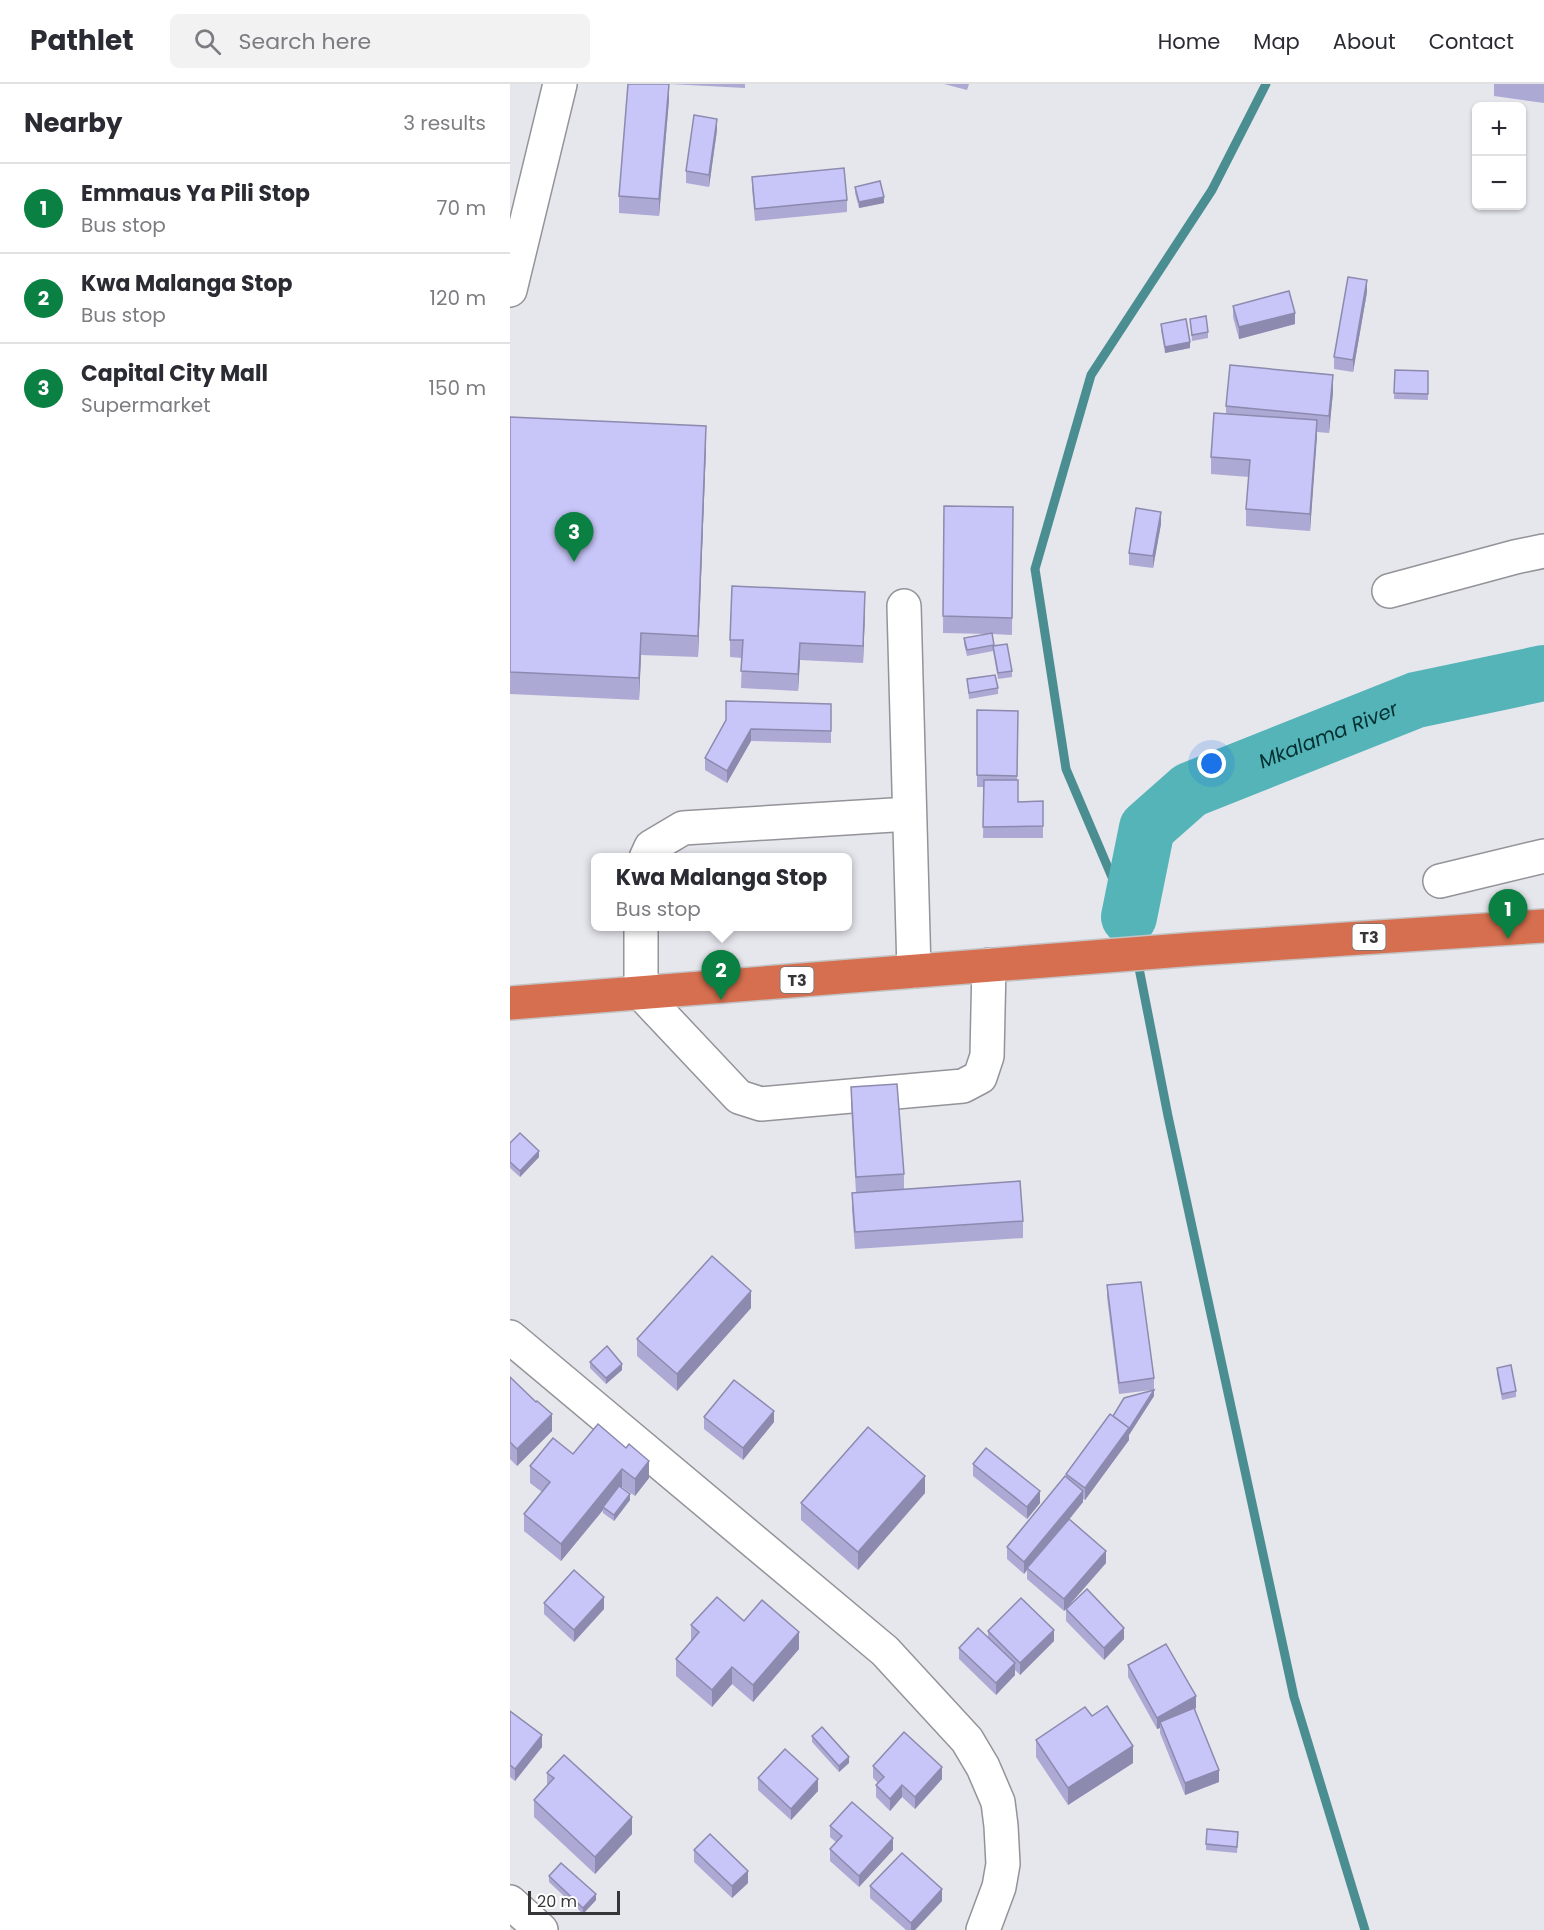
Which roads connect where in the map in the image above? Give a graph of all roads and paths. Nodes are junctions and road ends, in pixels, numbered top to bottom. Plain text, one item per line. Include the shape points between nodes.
1 (560, 84) edge
2 (513, 269) edge
3 (1544, 551) edge
4 (1389, 591) dead end
5 (904, 606) dead end
6 (909, 814) junction
7 (648, 853) edge
8 (1544, 856) edge
9 (1440, 881) dead end
10 (1544, 926) edge
11 (641, 931) edge
12 (990, 965) junction
13 (914, 971) junction
14 (641, 993) junction
15 (510, 1003) edge
16 (510, 1337) edge
17 (510, 1902) edge
18 (541, 1930) edge
19 (983, 1930) edge

1 - 2 street
3 - 4 street
5 - 6 street
6 - 7 street via 683,828 651,847
6 - 13 street
8 - 9 street
10 - 12 highway, T3
11 - 14 street
12 - 13 highway, T3
12 - 14 street via 987,1056 980,1077 963,1086 761,1104 739,1097
13 - 14 highway, T3
14 - 15 highway, T3
16 - 19 street via 885,1652 967,1740 998,1802 1001,1826 1003,1864
17 - 18 street

